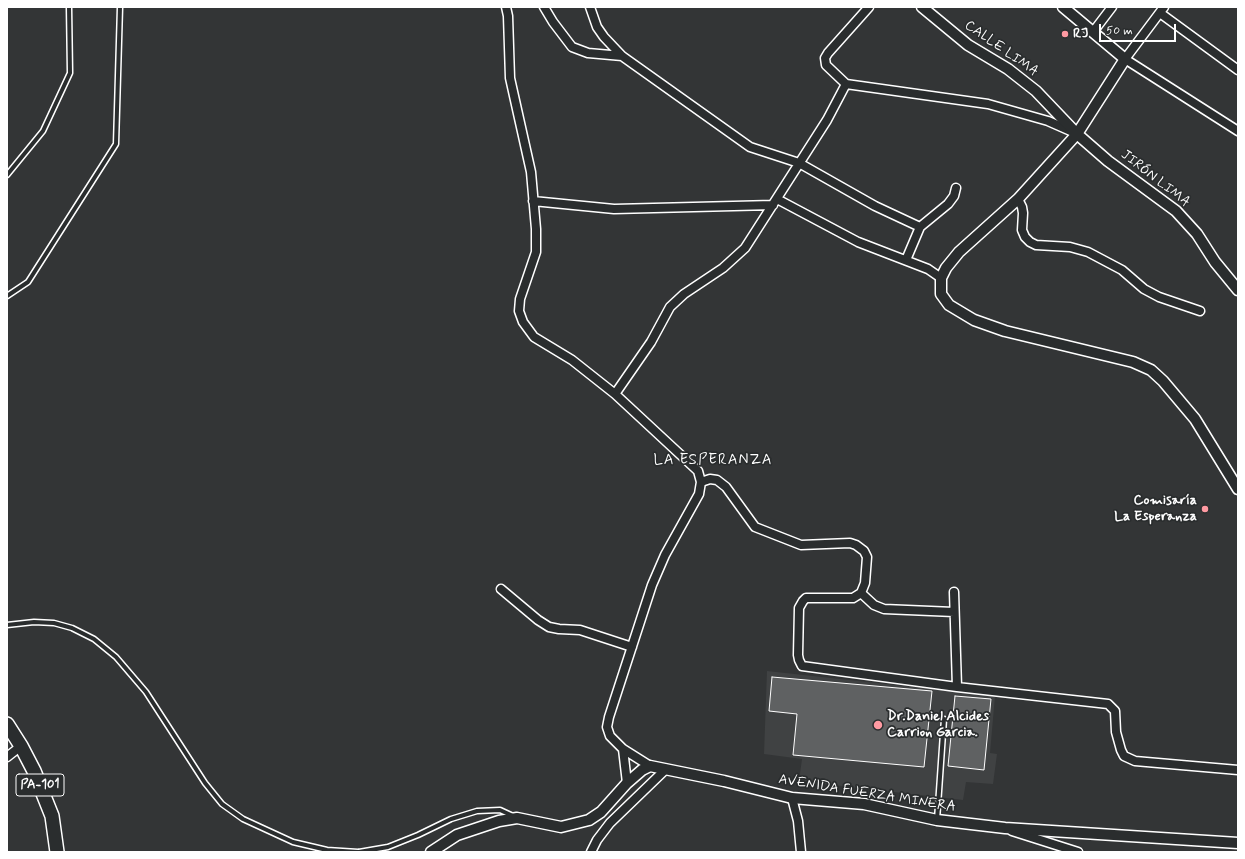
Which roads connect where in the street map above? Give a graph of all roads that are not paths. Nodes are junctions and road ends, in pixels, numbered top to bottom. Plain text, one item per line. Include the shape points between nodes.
1 (69, 7) edge
2 (120, 7) edge
3 (506, 7) edge
4 (544, 7) edge
5 (590, 7) edge
6 (869, 7) edge
7 (922, 7) edge
8 (1063, 7) edge
9 (1112, 7) edge
10 (1162, 10) edge
11 (1093, 32) junction
12 (622, 56) junction
13 (1125, 59) junction
14 (1238, 70) edge
15 (846, 84) junction
16 (1238, 131) edge
17 (1077, 134) junction
18 (798, 163) junction
19 (7, 175) edge
20 (956, 188) dead end
21 (1018, 200) junction
22 (533, 201) junction
23 (775, 202) junction
24 (920, 227) junction
25 (906, 260) junction
26 (941, 278) junction
27 (1238, 290) edge
28 (7, 296) edge
29 (1200, 311) dead end
30 (615, 394) junction
31 (701, 482) junction
32 (1238, 489) edge
33 (501, 589) dead end
34 (954, 592) dead end
35 (861, 593) junction
36 (954, 612) junction
37 (7, 625) edge
38 (632, 647) junction
39 (957, 687) junction
40 (944, 719) dead end
41 (7, 724) edge
42 (21, 746) junction
43 (623, 749) junction
44 (7, 757) edge
45 (650, 766) junction
46 (666, 769) junction
47 (1238, 770) edge
48 (627, 782) junction
49 (792, 798) junction
50 (517, 818) junction
51 (937, 820) junction
52 (1005, 828) junction
53 (1238, 843) edge
54 (58, 852) edge
55 (359, 852) edge
56 (431, 852) edge
57 (591, 852) edge
58 (801, 852) edge
59 (1078, 852) edge

1 - 19 lane via 70,73 43,131
2 - 28 lane via 116,144 28,282
3 - 22 street via 510,78 531,172
4 - 12 street via 572,47 588,53
5 - 12 street via 597,27
6 - 15 street via 825,58 826,65
7 - 17 street, CALLE LIMA via 968,45 1008,69 1036,91
8 - 11 street
9 - 11 street
10 - 13 street
10 - 14 street
11 - 13 street
12 - 18 street via 750,147
13 - 16 street
13 - 17 street
15 - 17 street via 988,104 1048,121
15 - 18 street
17 - 21 street
17 - 27 street, JIRÓN LIMA via 1108,161 1176,211 1198,234 1215,262
18 - 23 street
18 - 24 street via 875,206
20 - 24 street via 948,204
21 - 26 street via 960,252
21 - 29 street via 1023,213 1022,230 1030,242 1088,252 1122,270 1144,289
22 - 23 street via 614,209
22 - 30 street via 536,252 520,299 519,311 523,322 534,337 572,360
23 - 25 street via 858,242
23 - 30 street via 745,248 723,268 684,294 670,307 651,342
24 - 25 street
25 - 26 street via 928,269
26 - 32 street via 941,294 949,305 974,320 1006,331 1133,362 1151,370 1195,419
30 - 31 street via 698,471
31 - 35 street via 717,480 726,487 756,527 801,545 850,543 861,548 867,557 864,590
31 - 38 street via 699,494 664,555
33 - 38 street via 549,627 580,630
34 - 36 street
35 - 36 street via 874,605 884,609
35 - 39 street via 853,598 806,598 802,601 799,608 798,639 799,660 802,666
36 - 39 street
37 - 55 lane via 54,623 72,628 94,639 116,658 146,692 205,783 222,804 243,819 292,842 327,850
38 - 43 street via 607,727 610,736
39 - 47 street via 1108,704 1115,710 1116,732 1124,756 1135,761
40 - 51 lane
41 - 42 main road, PA-101
42 - 44 street
42 - 54 main road, PA-101 via 52,816
43 - 45 street
43 - 48 street
45 - 46 street, AVENIDA FUERZA MINERA
45 - 48 street
46 - 49 street, AVENIDA FUERZA MINERA via 724,780
46 - 57 street via 610,823
48 - 50 street via 601,812 589,820 561,827
49 - 51 street, AVENIDA FUERZA MINERA via 864,804
49 - 58 street via 798,821
50 - 55 lane via 500,810 477,810 388,847
50 - 56 street via 499,821 457,835
51 - 52 street, AVENIDA FUERZA MINERA
52 - 53 street, AVENIDA FUERZA MINERA
52 - 59 street

